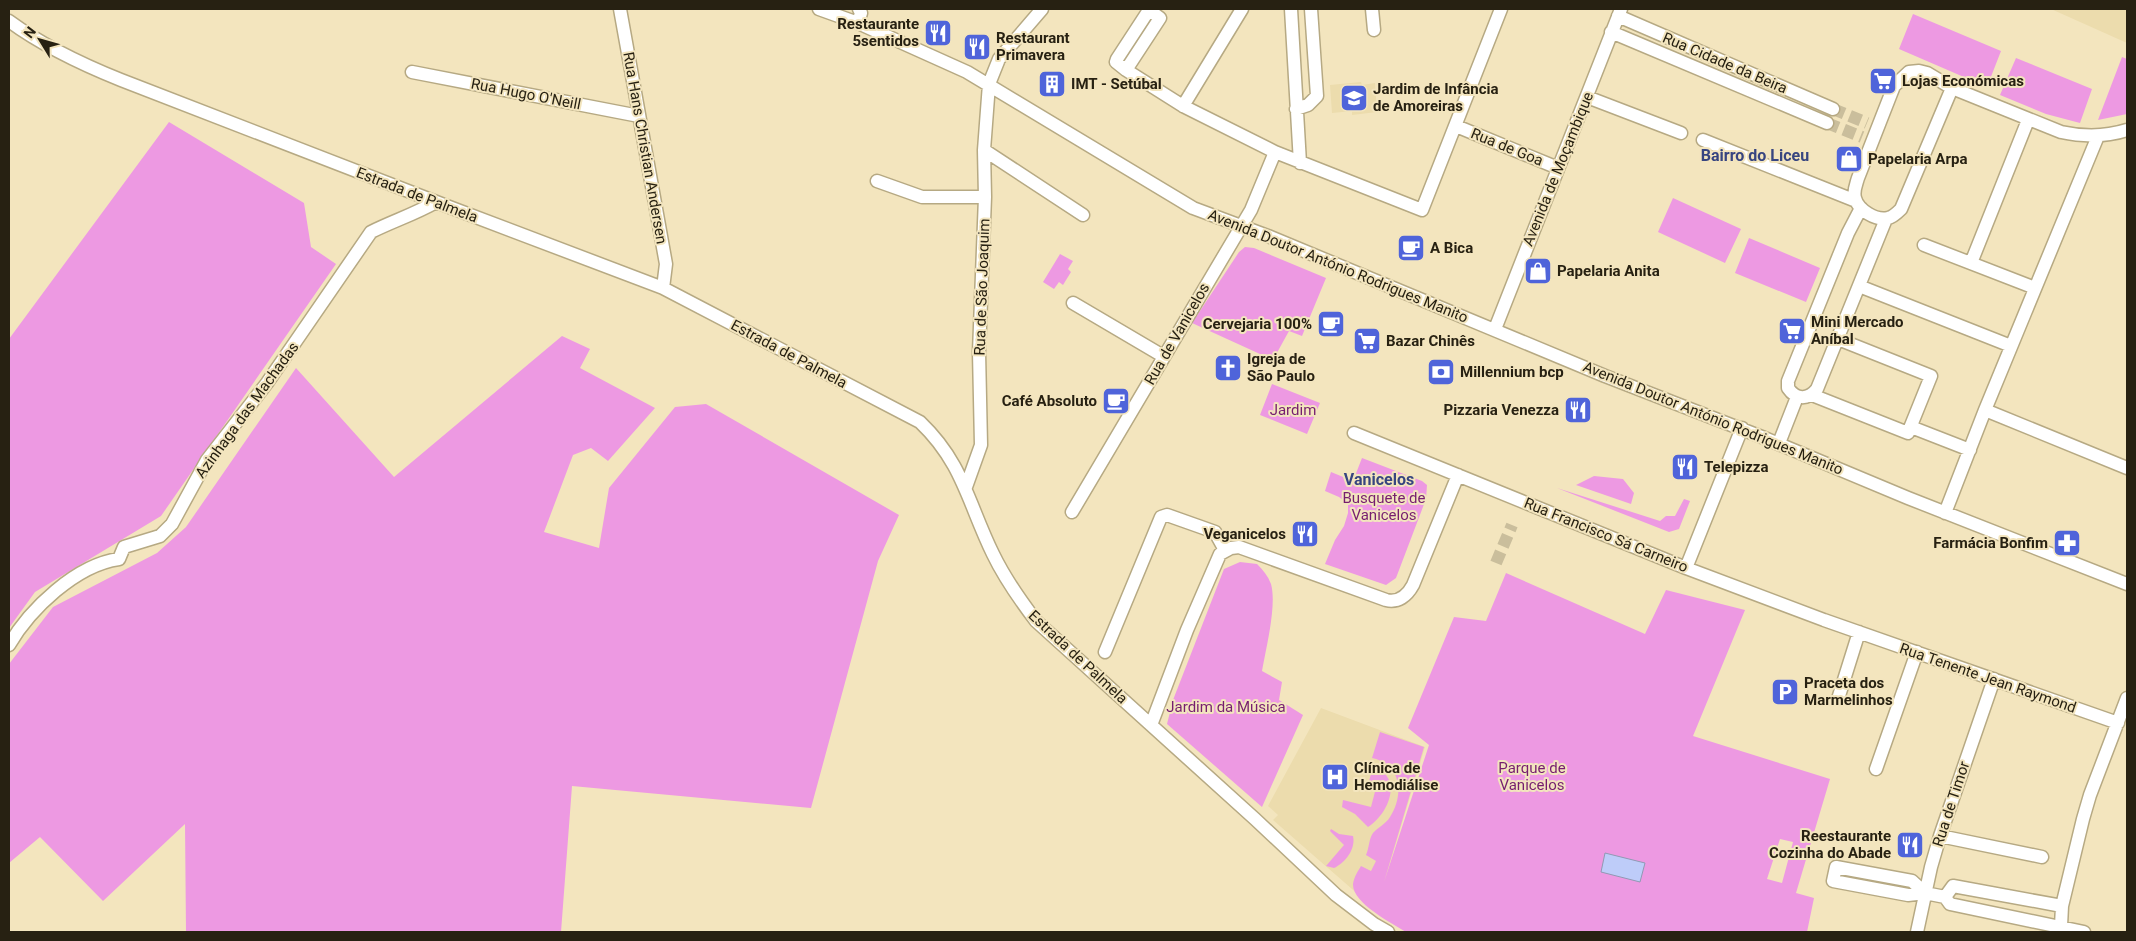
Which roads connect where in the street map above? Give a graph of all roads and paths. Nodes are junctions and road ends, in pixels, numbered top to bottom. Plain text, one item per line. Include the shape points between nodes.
1 (620, 9) edge
2 (819, 9) edge
3 (859, 9) edge
4 (1042, 9) edge
5 (1242, 9) edge
6 (1291, 9) edge
7 (1311, 9) edge
8 (1372, 9) edge
9 (1501, 9) edge
10 (1619, 13) edge
11 (9, 20) edge
12 (858, 23) junction
13 (1374, 30) dead end
14 (1611, 32) junction
15 (1126, 70) dead end
16 (412, 72) dead end
17 (989, 84) junction
18 (1952, 88) junction
19 (1587, 97) junction
20 (1183, 106) junction
21 (1296, 109) junction
22 (1833, 109) tunnel mouth
23 (639, 116) junction
24 (1882, 117) junction
25 (2028, 120) junction
26 (1827, 123) tunnel mouth
27 (1867, 123) tunnel mouth
28 (1456, 126) junction
29 (2127, 130) edge
30 (1681, 133) dead end
31 (2098, 136) junction
32 (1862, 137) tunnel mouth
33 (1703, 140) dead end
34 (984, 150) junction
35 (1868, 151) junction
36 (1275, 152) junction
37 (1300, 163) junction
38 (1558, 168) junction
39 (877, 181) dead end
40 (985, 197) junction
41 (436, 202) junction
42 (1859, 205) junction
43 (1082, 215) dead end
44 (1886, 219) junction
45 (1241, 226) junction
46 (1924, 245) dead end
47 (1971, 263) junction
48 (1859, 286) junction
49 (664, 288) junction
50 (2035, 288) junction
51 (1073, 303) dead end
52 (1495, 329) junction
53 (1838, 339) junction
54 (2011, 346) junction
55 (1163, 356) junction
56 (1812, 395) junction
57 (1798, 397) junction
58 (1985, 410) junction
59 (1911, 427) junction
60 (1742, 428) junction
61 (1354, 433) dead end
62 (1779, 443) junction
63 (1970, 450) junction
64 (2127, 468) edge
65 (1458, 476) junction
66 (966, 487) junction
67 (1072, 512) dead end
68 (1945, 512) junction
69 (1225, 550) junction
70 (1686, 568) junction
71 (2127, 584) edge
72 (1859, 632) junction
73 (9, 645) edge
74 (1105, 652) dead end
75 (1917, 652) junction
76 (1994, 679) junction
77 (2127, 698) edge
78 (1838, 700) dead end
79 (2118, 724) junction
80 (1151, 725) junction
81 (1876, 769) dead end
82 (1940, 836) junction
83 (2042, 857) dead end
84 (1926, 893) junction
85 (1945, 897) junction
86 (2062, 906) junction
87 (2061, 926) junction
88 (1388, 932) edge
89 (1917, 932) edge
90 (2084, 932) edge

1 - 23 street, Rua Hans Christian Andersen
2 - 12 street, Avenida Doutor António Rodrigues Manito
3 - 12 street
4 - 17 street, Rua de São Joaquim via 999,59
5 - 20 street
6 - 21 street
7 - 21 street via 1317,96 1308,105
8 - 13 street
9 - 28 street
10 - 14 street, Avenida de Moçambique
10 - 22 street, Rua Cidade da Beira
11 - 41 street, Estrada de Palmela via 77,62
12 - 17 street, Avenida Doutor António Rodrigues Manito
14 - 19 street, Avenida de Moçambique
14 - 26 street, Rua Cidade da Beira
15 - 20 street
16 - 23 street, Rua Hugo O'Neill
17 - 34 street, Rua de São Joaquim
17 - 45 street, Avenida Doutor António Rodrigues Manito via 1186,204
18 - 24 street via 1927,73 1909,72 1894,86
18 - 25 street
18 - 44 street via 1906,202
19 - 30 street
19 - 38 street, Avenida de Moçambique
20 - 36 street
21 - 37 street
23 - 49 street, Rua Hans Christian Andersen via 666,264
24 - 27 street
24 - 35 street
25 - 31 street via 2070,134
25 - 47 street
28 - 37 street via 1422,210
28 - 38 street, Rua de Goa
29 - 31 street
31 - 50 street
32 - 35 street
33 - 42 street
34 - 40 street, Rua de São Joaquim
34 - 43 street
35 - 42 street via 1854,190
36 - 37 street
36 - 45 street, Rua de Vanicelos
38 - 52 street, Avenida de Moçambique
39 - 40 street via 922,197
40 - 66 street, Rua de São Joaquim via 979,352 981,445
41 - 49 street, Estrada de Palmela
41 - 73 street, Azinhaga das Machadas via 416,214 394,220 371,232 267,383 207,460 172,524 160,536 124,547 119,559 104,561 56,591 23,624
42 - 44 street via 1874,216
42 - 57 street via 1791,374 1788,388
44 - 48 street
45 - 52 street, Avenida Doutor António Rodrigues Manito
45 - 55 street, Rua de Vanicelos
46 - 47 street
47 - 50 street
48 - 53 street
48 - 54 street
49 - 66 street, Estrada de Palmela via 920,422 935,436
50 - 54 street
51 - 55 street
52 - 60 street, Avenida Doutor António Rodrigues Manito
53 - 56 street
53 - 59 street via 1931,376
54 - 58 street
55 - 67 street, Rua de Vanicelos
56 - 57 street
56 - 59 street via 1908,433
57 - 62 street
58 - 63 street
58 - 64 street
59 - 63 street
60 - 62 street, Avenida Doutor António Rodrigues Manito
60 - 70 street
61 - 65 street, Rua Francisco Sá Carneiro
62 - 68 street, Avenida Doutor António Rodrigues Manito
63 - 68 street
65 - 69 street via 1413,585 1407,594 1396,600 1386,600 1239,547
65 - 70 street, Rua Francisco Sá Carneiro
66 - 80 street, Estrada de Palmela via 978,522 1014,594 1061,646
68 - 71 street, Avenida Doutor António Rodrigues Manito
69 - 74 street via 1215,532 1167,516 1161,517
69 - 80 street via 1216,559
70 - 72 street, Rua Francisco Sá Carneiro
72 - 75 street, Rua Tenente Jean Raymond
72 - 78 street
75 - 76 street, Rua Tenente Jean Raymond
75 - 81 street
76 - 79 street, Rua Tenente Jean Raymond
76 - 82 street, Rua de Timor
77 - 79 street
79 - 86 street via 2085,811
80 - 88 street, Estrada de Palmela via 1336,895
82 - 83 street
82 - 84 street, Rua de Timor
84 - 84 street via 1912,882 1836,867 1833,881 1908,895
84 - 85 street
84 - 89 street, Rua de Timor
85 - 86 street via 1953,886
85 - 87 street via 1950,904
86 - 87 street
87 - 90 street

